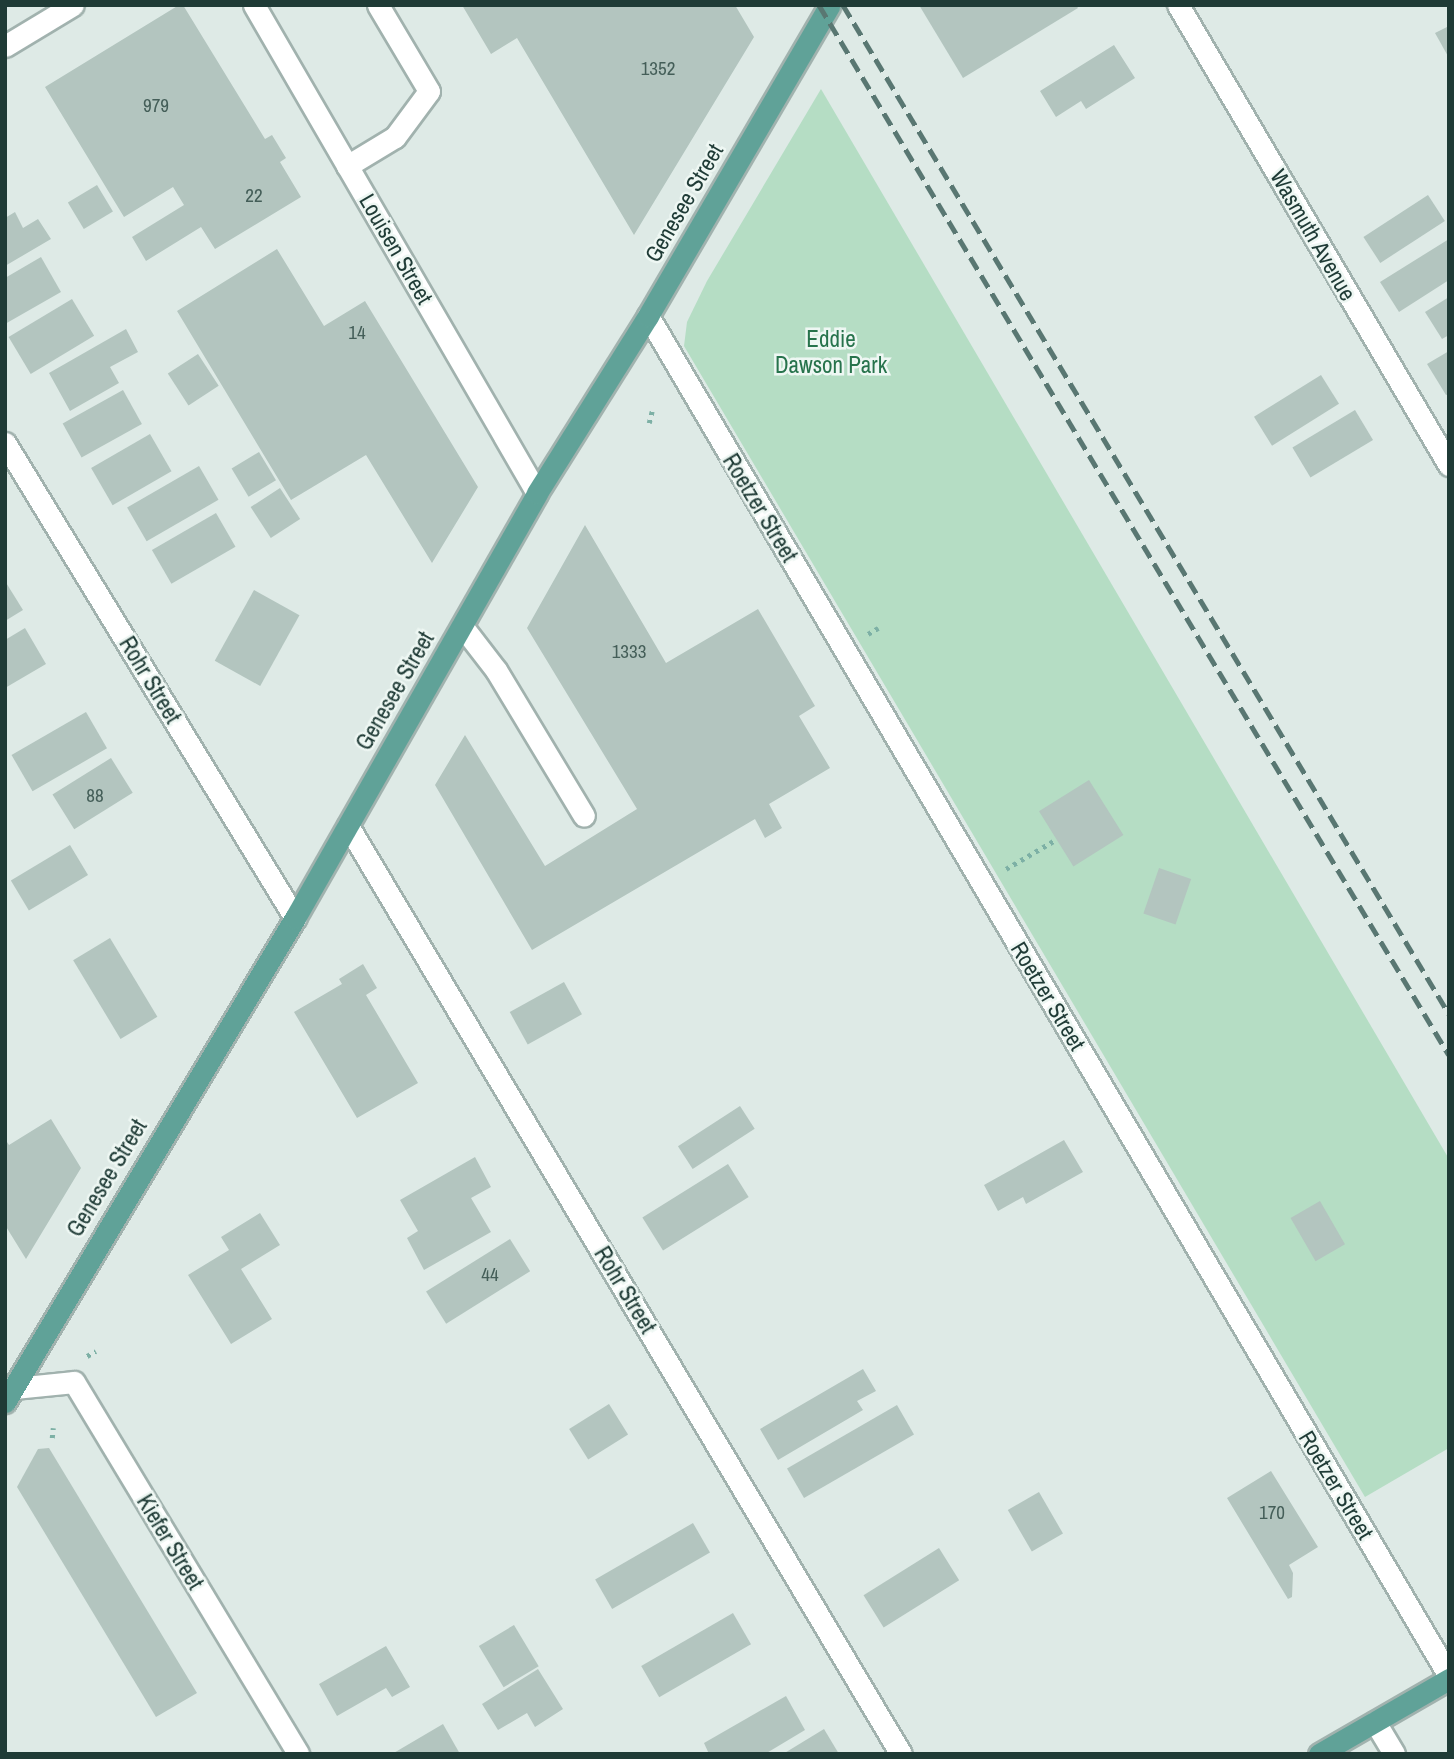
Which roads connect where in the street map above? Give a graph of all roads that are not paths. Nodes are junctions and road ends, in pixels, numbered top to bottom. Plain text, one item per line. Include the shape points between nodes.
1 (73, 5) edge
2 (254, 5) edge
3 (378, 5) edge
4 (830, 5) edge
5 (1178, 5) edge
6 (5, 46) edge
7 (347, 166) junction
8 (648, 316) junction
9 (5, 443) edge
10 (1449, 465) edge
11 (537, 493) junction
12 (462, 626) junction
13 (584, 816) dead end
14 (348, 826) junction
15 (295, 918) junction
16 (8, 1393) edge
17 (1449, 1677) edge
18 (1375, 1722) junction
19 (298, 1754) edge
20 (901, 1754) edge
21 (1319, 1754) edge
22 (1394, 1754) edge

1 - 6 street
2 - 7 street, Louisen Street
3 - 7 street via 429,91 395,137
4 - 8 main road, Genesee Street
5 - 10 street, Wasmuth Avenue
7 - 11 street, Louisen Street
8 - 11 main road, Genesee Street
8 - 17 street, Roetzer Street
9 - 15 street, Rohr Street
11 - 12 main road, Genesee Street
12 - 13 street via 496,670
12 - 14 main road, Genesee Street
14 - 15 main road, Genesee Street
14 - 20 street, Rohr Street
15 - 16 main road, Genesee Street
16 - 19 street, Kiefer Street via 74,1382
17 - 18 main road
18 - 21 main road
18 - 22 street

